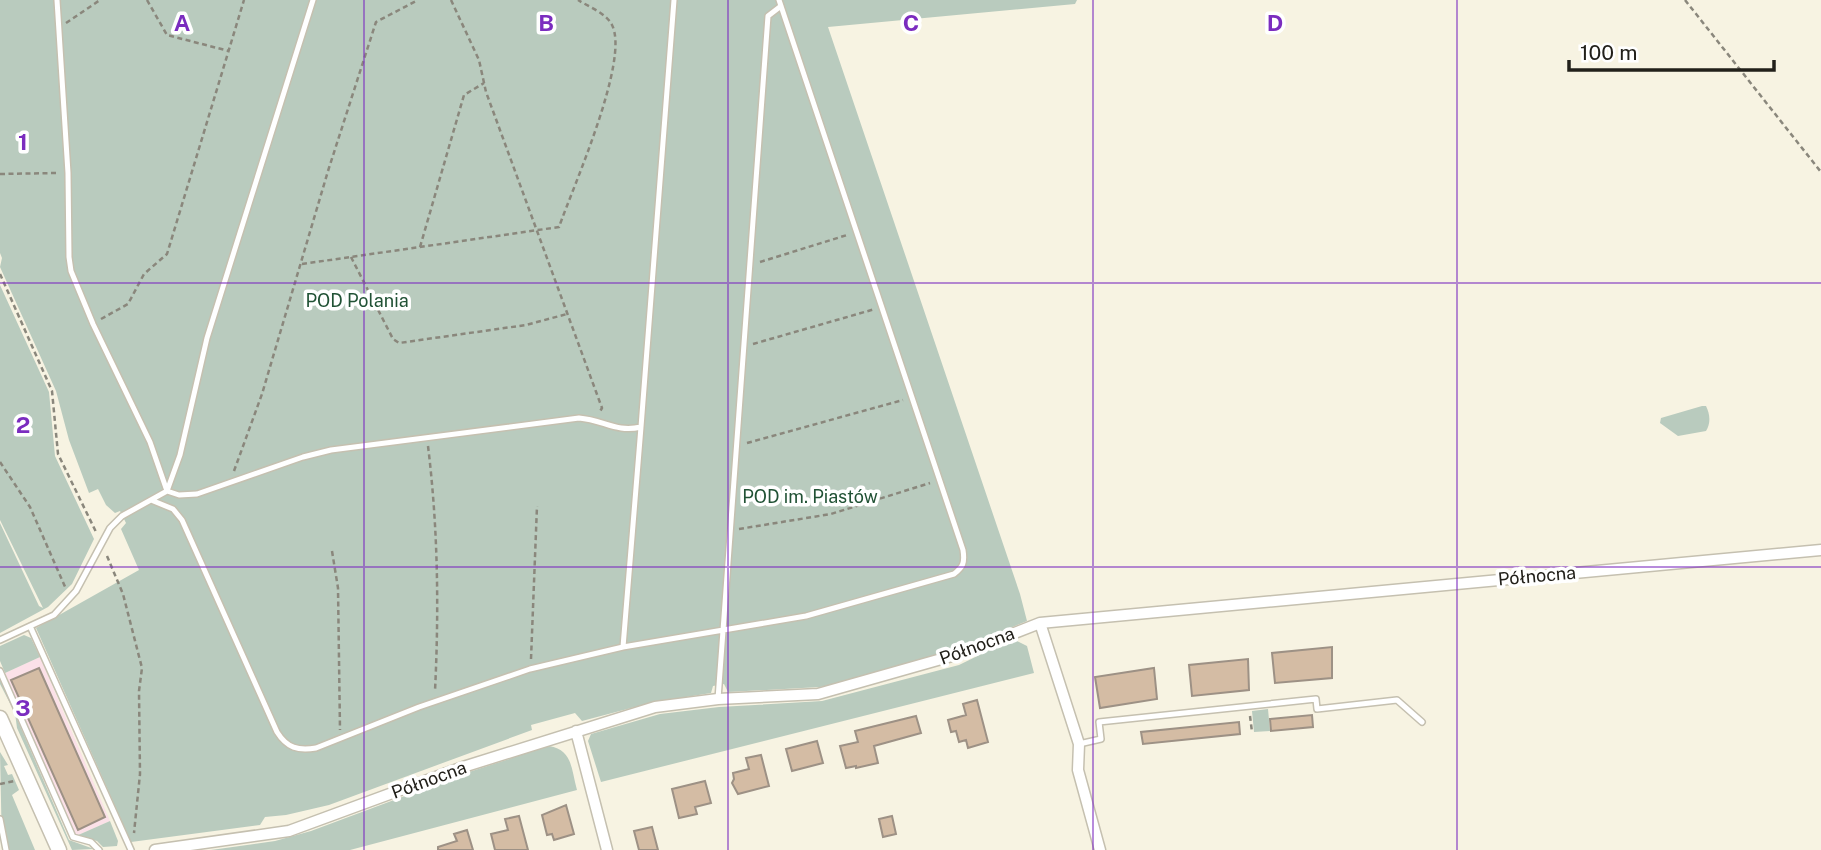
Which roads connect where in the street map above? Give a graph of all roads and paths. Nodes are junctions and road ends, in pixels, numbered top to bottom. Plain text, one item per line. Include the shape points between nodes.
1 (58, 0) edge
2 (100, 0) edge
3 (147, 0) edge
4 (244, 0) edge
5 (313, 0) edge
6 (418, 0) edge
7 (451, 0) edge
8 (578, 0) edge
9 (674, 0) edge
10 (1685, 0) edge
11 (780, 3) edge
12 (61, 26) junction
13 (229, 51) junction
14 (484, 83) junction
15 (1821, 172) edge
16 (0, 173) edge
17 (68, 173) junction
18 (536, 230) junction
19 (857, 231) junction
20 (420, 247) junction
21 (351, 257) junction
22 (302, 264) junction
23 (749, 266) junction
24 (0, 274) edge
25 (881, 307) junction
26 (567, 314) junction
27 (93, 324) junction
28 (743, 347) junction
29 (913, 397) junction
30 (597, 421) junction
31 (641, 427) junction
32 (427, 439) junction
33 (736, 447) junction
34 (0, 461) edge
35 (940, 480) junction
36 (230, 483) junction
37 (167, 491) junction
38 (151, 500) junction
39 (537, 506) dead end
40 (730, 530) junction
41 (102, 546) junction
42 (1821, 550) edge
43 (332, 551) dead end
44 (69, 598) junction
45 (1040, 622) junction
46 (30, 626) junction
47 (723, 632) junction
48 (0, 640) edge
49 (623, 647) junction
50 (530, 669) junction
51 (0, 671) edge
52 (718, 699) junction
53 (435, 701) junction
54 (0, 718) edge
55 (1422, 722) dead end
56 (576, 731) junction
57 (341, 737) junction
58 (1079, 744) junction
59 (17, 781) dead end
60 (0, 784) edge
61 (0, 819) edge
62 (130, 847) edge
63 (6, 850) edge
64 (59, 850) edge
65 (99, 850) edge
66 (155, 850) edge
67 (607, 850) edge
68 (1100, 850) edge

1 - 12 lane
2 - 12 path
3 - 13 path via 167,35
4 - 13 path
5 - 37 lane via 207,338
6 - 22 path via 376,22
7 - 14 path via 479,60
8 - 18 path via 613,26 611,83 559,227
9 - 31 lane
10 - 15 path
11 - 19 lane
11 - 23 lane via 768,16
12 - 17 lane
13 - 27 path via 167,254 144,274 128,304
14 - 18 path
14 - 20 path via 464,95
16 - 17 path
17 - 27 lane via 71,271
18 - 20 path
18 - 26 path
19 - 23 path
19 - 25 lane
20 - 21 path
21 - 22 path
21 - 26 path via 399,343 526,325
22 - 36 path
23 - 28 lane
24 - 41 path via 52,391 58,454
25 - 28 path
25 - 29 lane
26 - 30 path via 602,408
27 - 37 lane via 150,442
28 - 33 lane
29 - 33 path
29 - 35 lane
30 - 31 lane via 626,431
30 - 32 lane via 579,418
31 - 49 lane
32 - 36 lane via 331,450
32 - 53 path via 438,560
33 - 40 lane
34 - 44 path via 41,528
35 - 40 path via 831,514
35 - 47 lane via 963,551 962,567 954,574 806,616
36 - 37 lane via 197,494
37 - 38 lane
38 - 41 lane via 122,516
38 - 57 lane via 173,509 182,520 282,739 304,750
39 - 50 path
40 - 47 lane
41 - 44 lane
41 - 62 path via 123,594 142,668 140,775
42 - 45 street, Północna
43 - 57 path via 338,589
44 - 46 lane via 54,615
45 - 52 street, Północna via 966,652 818,694
45 - 58 street
46 - 48 lane
46 - 62 lane
47 - 49 lane
47 - 52 lane
49 - 50 lane
50 - 53 lane
51 - 65 lane via 73,837 91,842
52 - 56 street, Północna via 654,708
53 - 57 lane
54 - 64 street
55 - 58 lane via 1397,700 1317,709 1316,699 1099,722 1101,739
56 - 66 street, Północna via 289,831
56 - 67 street
58 - 68 street via 1077,770
59 - 60 path
61 - 63 lane

